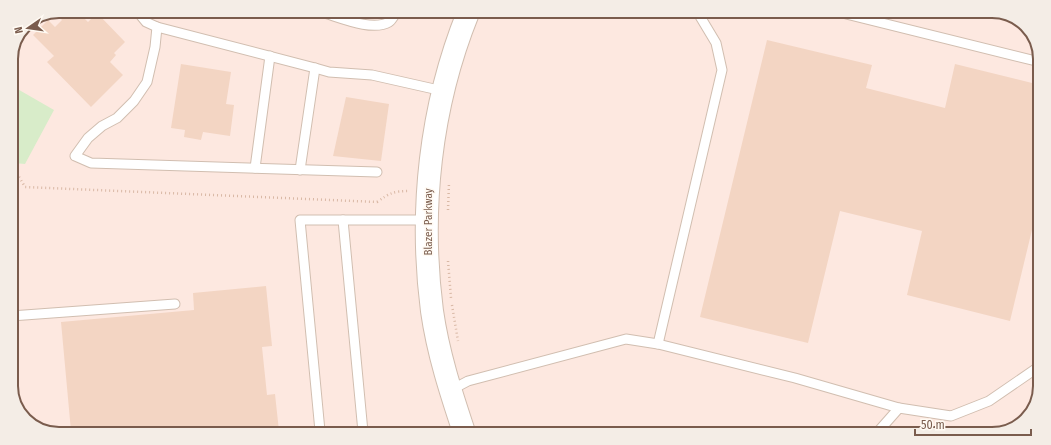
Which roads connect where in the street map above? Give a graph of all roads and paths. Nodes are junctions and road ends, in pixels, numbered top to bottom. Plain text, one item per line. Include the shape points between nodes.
1 (143, 18) edge
2 (342, 18) edge
3 (392, 18) edge
4 (466, 18) edge
5 (701, 18) edge
6 (862, 18) edge
7 (157, 27) junction
8 (270, 56) junction
9 (1033, 60) edge
10 (315, 68) junction
11 (443, 91) junction
12 (255, 168) junction
13 (300, 170) junction
14 (377, 172) dead end
15 (18, 176) edge
16 (450, 177) dead end
17 (428, 192) junction
18 (437, 217) junction
19 (343, 220) junction
20 (448, 260) dead end
21 (175, 304) dead end
22 (18, 315) edge
23 (459, 344) dead end
24 (658, 344) junction
25 (1033, 371) edge
26 (451, 390) junction
27 (900, 408) junction
28 (320, 427) edge
29 (363, 427) edge
30 (462, 427) edge
31 (882, 427) edge

1 - 7 lane
2 - 3 lane via 378,26
4 - 11 street, Blazer Parkway
5 - 24 lane via 716,44 722,70
6 - 9 lane
7 - 8 lane
7 - 12 lane via 147,82 134,101 117,118 88,138 75,156 91,163
8 - 10 lane
8 - 12 lane
10 - 11 lane via 329,72 372,75
10 - 13 lane
11 - 17 street, Blazer Parkway via 431,151
12 - 13 lane
13 - 14 lane
15 - 17 path via 25,188 377,202 397,191
16 - 18 path
17 - 18 street, Blazer Parkway
18 - 19 lane
18 - 26 street, Blazer Parkway via 428,266 432,312
19 - 28 lane via 300,220
19 - 29 lane
20 - 23 path
21 - 22 lane
24 - 26 lane via 626,339 468,381
24 - 27 lane via 795,378
25 - 27 lane via 989,401 951,416
26 - 30 street, Blazer Parkway
27 - 31 lane

